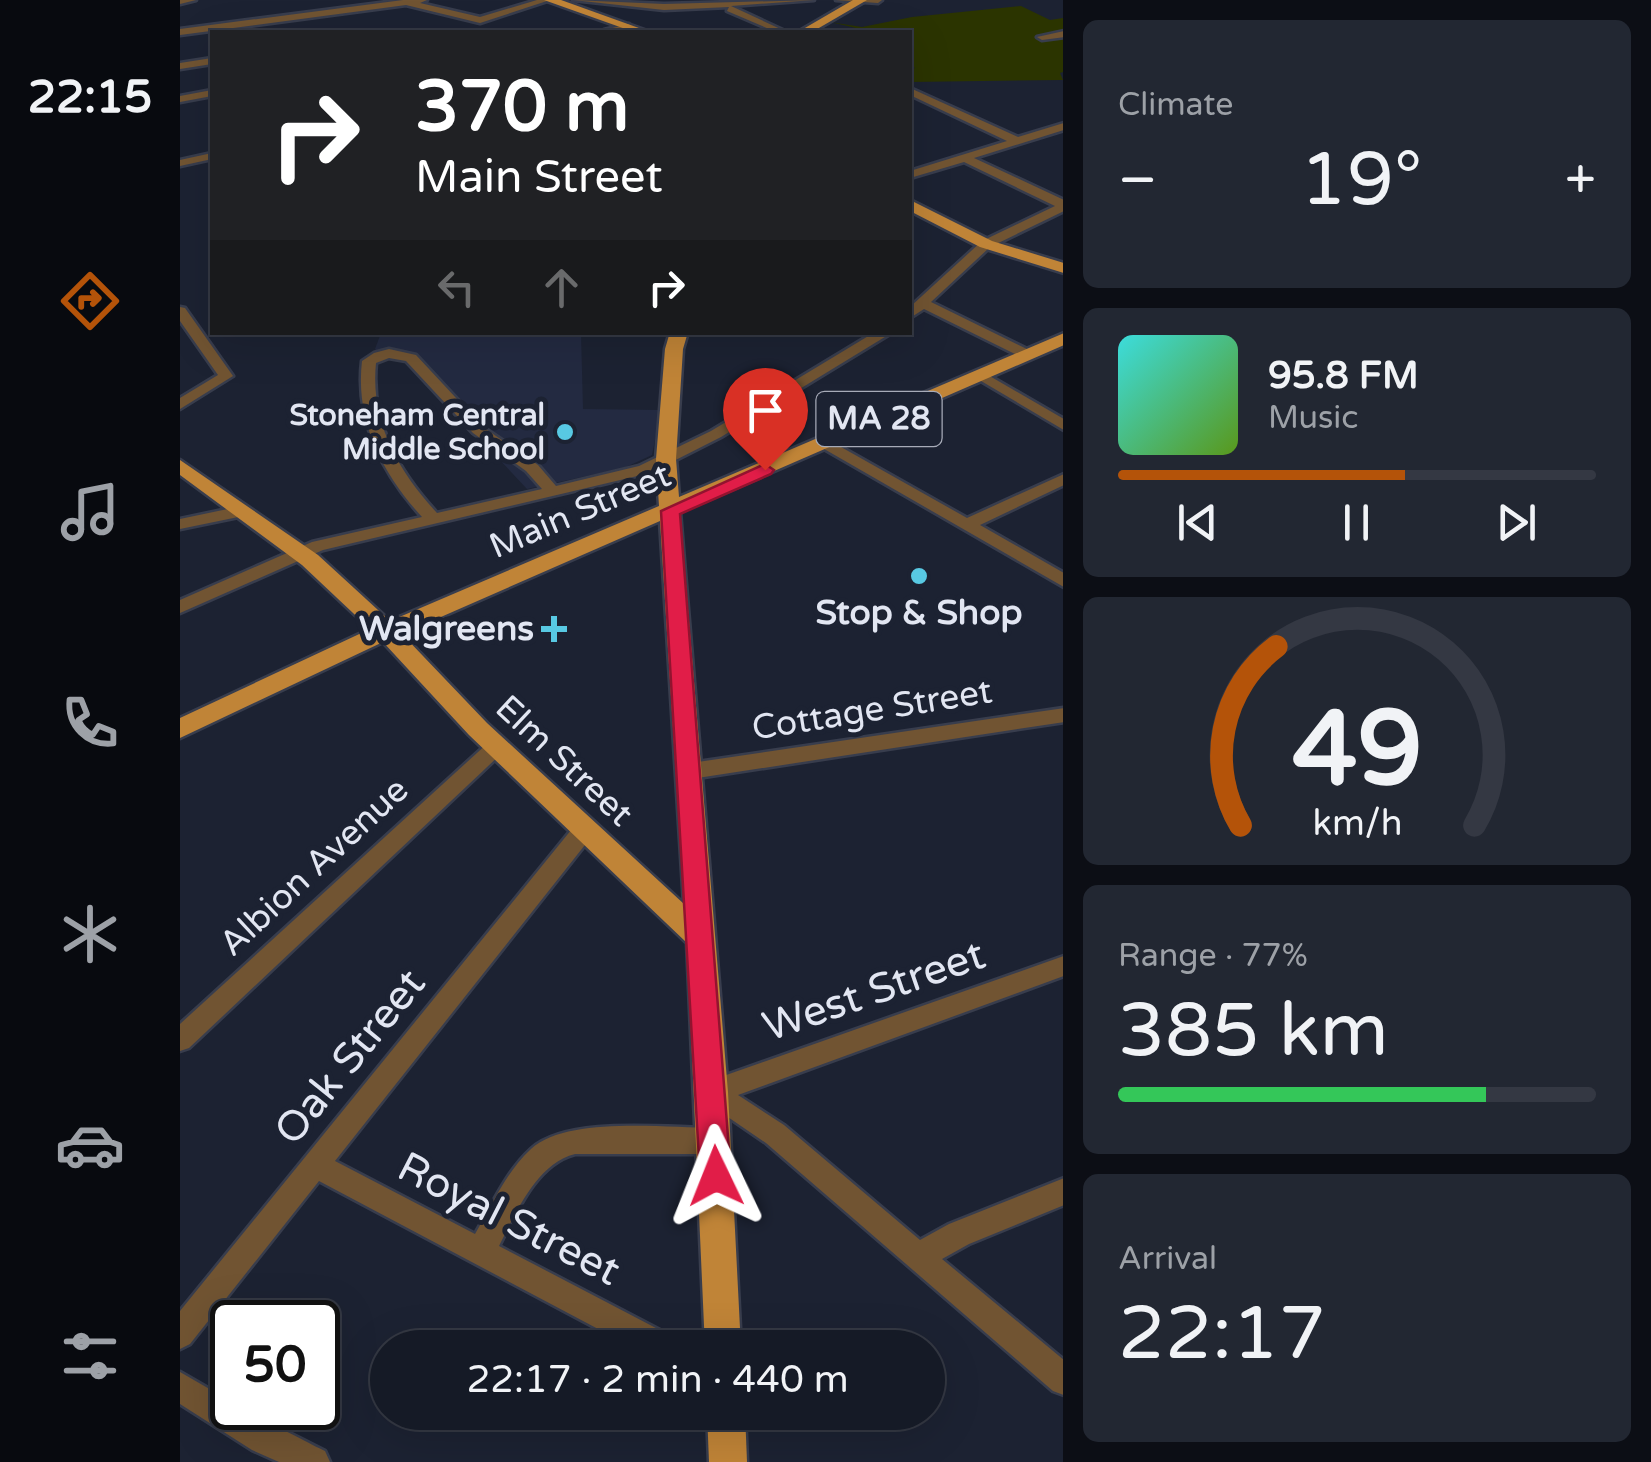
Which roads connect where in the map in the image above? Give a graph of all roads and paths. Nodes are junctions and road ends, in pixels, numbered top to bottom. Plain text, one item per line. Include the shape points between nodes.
1 (192, 0) edge
2 (423, 0) edge
3 (548, 0) edge
4 (577, 0) edge
5 (713, 0) edge
6 (810, 0) edge
7 (840, 0) edge
8 (860, 0) edge
9 (878, 0) edge
10 (180, 1) edge
11 (404, 1) edge
12 (726, 6) junction
13 (294, 19) junction
14 (307, 27) dead end
15 (629, 27) junction
16 (616, 30) edge
17 (638, 30) edge
18 (778, 30) edge
19 (808, 30) edge
20 (180, 32) edge
21 (1063, 34) edge
22 (1042, 37) dead end
23 (210, 61) edge
24 (180, 66) edge
25 (210, 93) edge
26 (913, 95) edge
27 (180, 99) edge
28 (1063, 126) edge
29 (1018, 141) junction
30 (210, 156) edge
31 (965, 158) junction
32 (180, 163) edge
33 (912, 174) edge
34 (912, 206) edge
35 (1063, 206) edge
36 (1063, 206) edge
37 (986, 244) junction
38 (1063, 268) edge
39 (914, 309) edge
40 (180, 311) edge
41 (678, 335) edge
42 (881, 335) edge
43 (1063, 338) edge
44 (1026, 354) junction
45 (981, 375) junction
46 (180, 404) edge
47 (1063, 425) edge
48 (825, 443) junction
49 (667, 465) junction
50 (180, 466) edge
51 (1063, 479) edge
52 (716, 491) junction
53 (553, 492) junction
54 (242, 510) junction
55 (670, 511) junction
56 (433, 519) junction
57 (180, 524) edge
58 (966, 526) junction
59 (607, 538) junction
60 (673, 549) junction
61 (305, 556) junction
62 (1063, 581) edge
63 (180, 607) edge
64 (386, 632) junction
65 (1063, 715) edge
66 (180, 729) edge
67 (496, 746) junction
68 (690, 771) junction
69 (584, 830) junction
70 (699, 936) junction
71 (1063, 966) edge
72 (180, 1040) edge
73 (712, 1092) junction
74 (714, 1141) junction
75 (314, 1165) junction
76 (1063, 1191) edge
77 (480, 1253) junction
78 (918, 1257) junction
79 (630, 1330) edge
80 (722, 1330) edge
81 (180, 1334) edge
82 (1063, 1379) edge
83 (180, 1387) edge
84 (727, 1430) edge
85 (314, 1462) edge
86 (728, 1462) edge

1 - 10 street
2 - 11 street
3 - 11 street via 480,20
3 - 15 main road
4 - 12 street
5 - 12 street
6 - 12 street
7 - 8 street
8 - 9 street
8 - 19 main road
11 - 13 street
12 - 18 street
13 - 14 street
13 - 20 street
15 - 16 street
15 - 17 main road
21 - 22 street
23 - 24 street
25 - 27 street
26 - 29 street
28 - 29 street
29 - 31 street
30 - 32 street
31 - 33 street
31 - 35 street
34 - 37 main road
36 - 37 street
37 - 38 main road
37 - 39 street
39 - 44 street
40 - 46 street via 226,378
41 - 49 main road
42 - 49 street
43 - 44 main road, Main Street / MA 28
44 - 45 main road, Main Street / MA 28
45 - 47 street
45 - 48 main road, Main Street / MA 28
48 - 52 main road, Main Street / MA 28
48 - 58 street
49 - 52 main road via 688,488
49 - 53 street
49 - 55 main road
50 - 54 main road, Elm Street
51 - 58 street
52 - 55 main road, Main Street / MA 28
53 - 56 street
53 - 56 street via 532,468 478,430 411,358 385,354 368,363 370,410 392,464
54 - 57 street
54 - 61 main road, Elm Street
55 - 59 main road, Main Street / MA 28
55 - 60 main road
56 - 61 street
58 - 62 street
59 - 60 main road via 647,536
59 - 64 main road, Main Street / MA 28
60 - 68 main road
61 - 63 street
61 - 64 main road, Elm Street
64 - 66 main road, Main Street / MA 28
64 - 67 main road, Elm Street
65 - 68 street, Cottage Street
67 - 69 main road, Elm Street
67 - 72 street, Albion Avenue
68 - 70 main road
69 - 70 main road, Elm Street
69 - 75 street, Oak Street
70 - 73 main road
71 - 73 street, West Street
73 - 74 main road
73 - 78 street via 774,1134
74 - 77 street via 556,1144 532,1165
74 - 80 main road
75 - 77 street, Royal Street
75 - 81 street, Oak Street
76 - 78 street
77 - 79 street, Royal Street
78 - 82 street
83 - 85 street
84 - 86 main road

